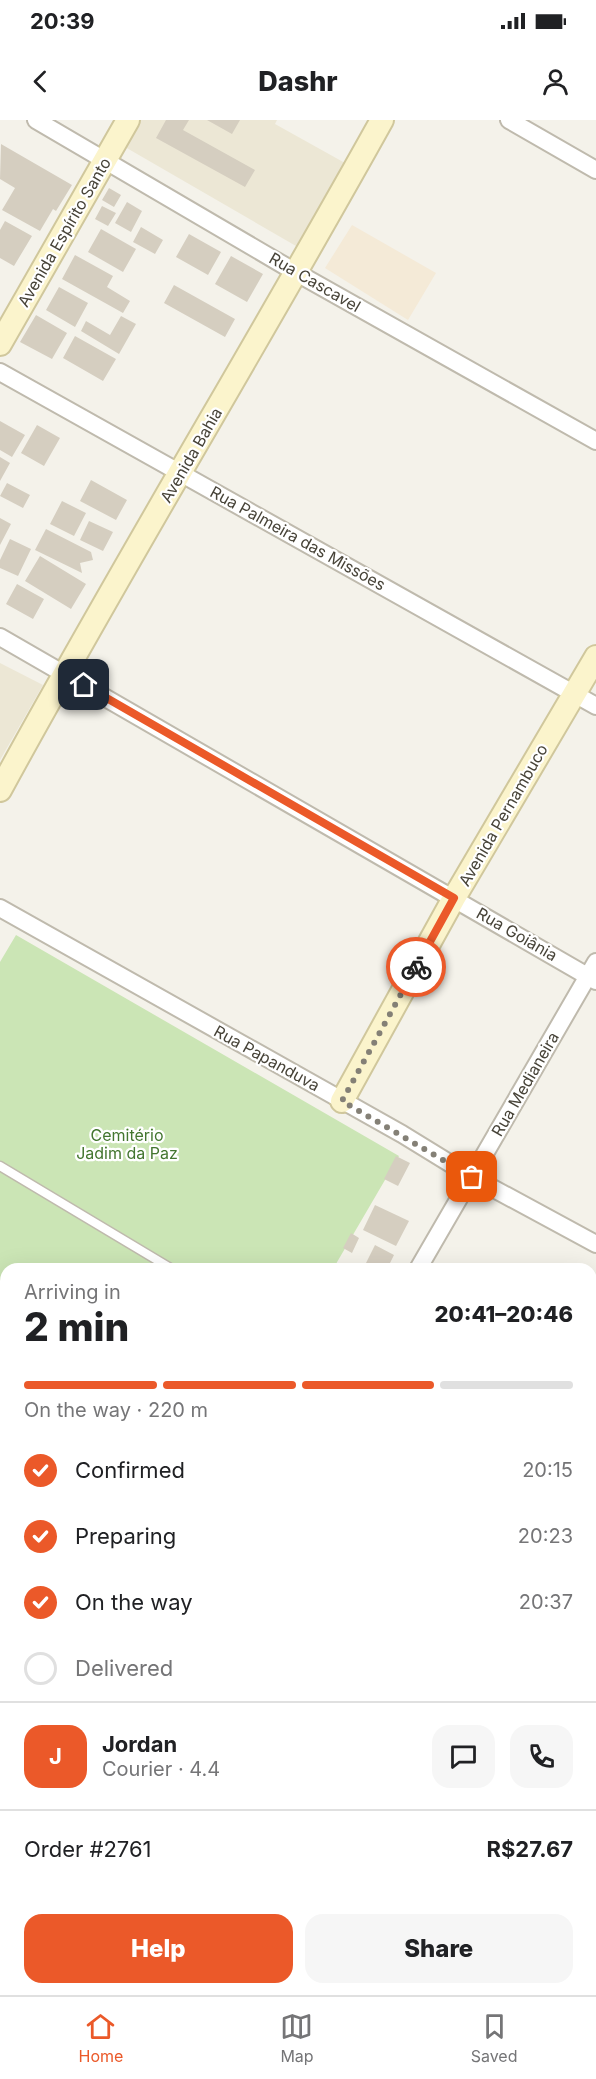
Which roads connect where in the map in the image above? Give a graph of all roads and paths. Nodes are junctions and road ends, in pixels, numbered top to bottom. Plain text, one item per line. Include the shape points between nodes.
1 (36, 120) edge
2 (128, 120) edge
3 (382, 120) edge
4 (509, 120) edge
5 (105, 160) junction
6 (596, 170) edge
7 (297, 273) junction
8 (0, 344) edge
9 (0, 372) edge
10 (596, 441) edge
11 (181, 472) junction
12 (0, 637) edge
13 (596, 657) edge
14 (63, 674) junction
15 (574, 694) junction
16 (596, 706) edge
17 (0, 790) edge
18 (454, 898) junction
19 (0, 908) edge
20 (593, 973) edge
21 (342, 1101) junction
22 (0, 1166) edge
23 (472, 1177) junction
24 (596, 1244) edge
25 (162, 1263) edge
26 (422, 1263) edge

1 - 5 street, Rua Cascavel
2 - 5 street, Avenida Espírito Santo
3 - 7 street, Avenida Bahia
4 - 6 street
5 - 7 street, Rua Cascavel
5 - 8 street, Avenida Espírito Santo
7 - 10 street, Rua Cascavel
7 - 11 street, Avenida Bahia
9 - 11 street, Rua Palmeira das Missões
11 - 14 street, Avenida Bahia
11 - 15 street, Rua Palmeira das Missões
12 - 14 street, Rua Goiânia
13 - 15 street, Avenida Pernambuco
14 - 17 street, Avenida Bahia
14 - 18 street, Rua Goiânia
15 - 16 street, Rua Palmeira das Missões
15 - 18 street, Avenida Pernambuco
18 - 20 street, Rua Goiânia
18 - 21 street, Avenida Pernambuco
19 - 21 street, Rua Papanduva
20 - 23 street, Rua Medianeira
21 - 23 street, Rua Papanduva
22 - 25 lane
23 - 24 street, Rua Papanduva
23 - 26 street, Rua Medianeira

